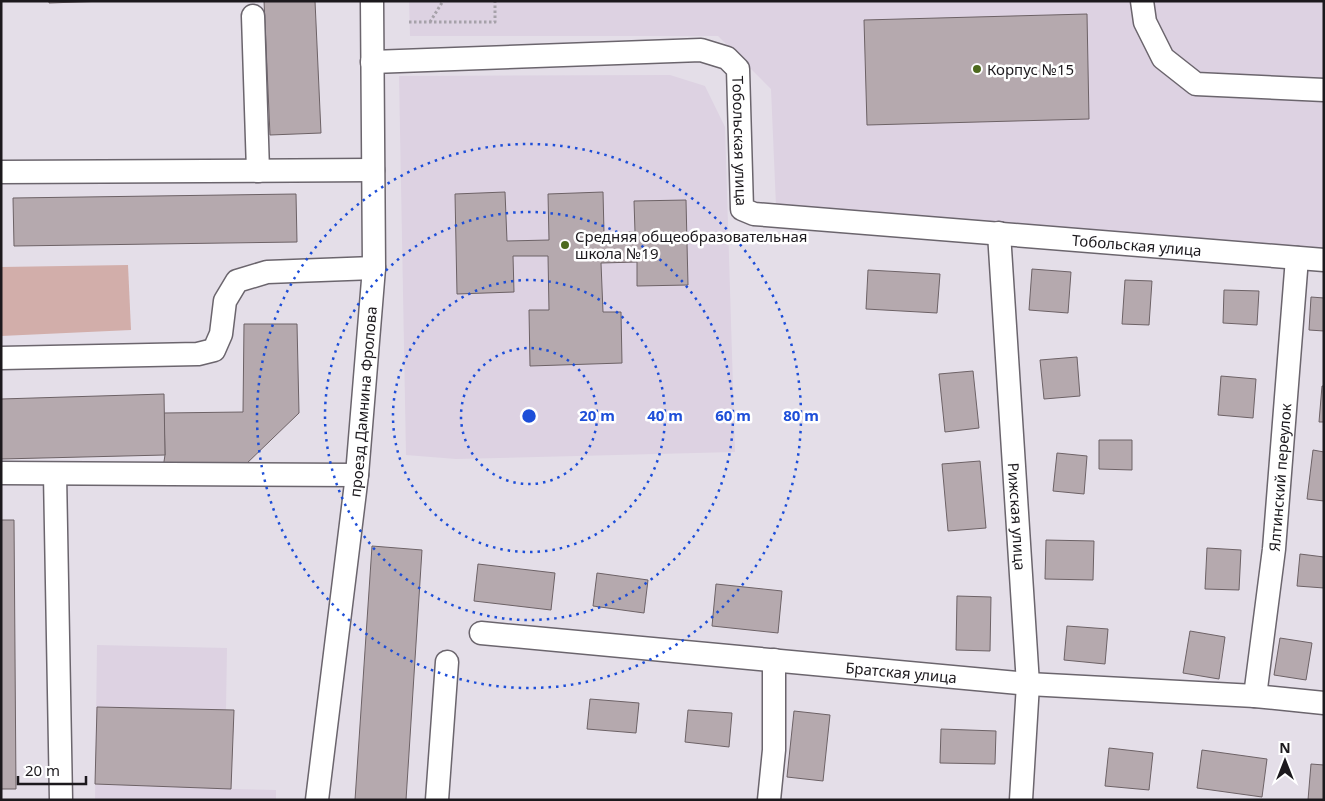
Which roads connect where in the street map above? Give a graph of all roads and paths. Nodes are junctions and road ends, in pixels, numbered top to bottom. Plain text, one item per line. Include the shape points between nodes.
1 (372, 1) edge
2 (443, 1) edge
3 (495, 1) edge
4 (1142, 1) edge
5 (253, 16) dead end
6 (409, 22) dead end
7 (430, 22) junction
8 (372, 62) junction
9 (1324, 90) edge
10 (373, 170) junction
11 (258, 171) junction
12 (1, 172) edge
13 (1000, 233) junction
14 (1297, 258) junction
15 (1324, 260) edge
16 (374, 268) junction
17 (1, 358) edge
18 (1, 473) edge
19 (55, 474) junction
20 (357, 475) junction
21 (480, 633) dead end
22 (774, 660) junction
23 (446, 662) dead end
24 (1028, 684) junction
25 (1255, 696) junction
26 (1324, 703) edge
27 (61, 800) edge
28 (318, 800) edge
29 (438, 800) edge
30 (769, 800) edge
31 (1021, 800) edge

1 - 8 street, проезд Дамнина Фролова
2 - 7 path
3 - 7 path via 495,22
4 - 9 street via 1144,22 1163,58 1196,84
5 - 11 street
6 - 7 path
8 - 10 street, проезд Дамнина Фролова
8 - 13 street, Тобольская улица via 701,50 727,58 738,69 742,209 754,214
10 - 11 street
10 - 16 street, проезд Дамнина Фролова
11 - 12 street
13 - 14 street, Тобольская улица
13 - 24 street, Рижская улица
14 - 15 street, Тобольская улица
14 - 25 street, Ялтинский переулок via 1274,549
16 - 17 street via 268,272 236,281 225,301 221,334 214,350 206,352
16 - 20 street, проезд Дамнина Фролова
18 - 19 street
19 - 20 street
19 - 27 street
20 - 28 street, проезд Дамнина Фролова
21 - 22 street, Братская улица
22 - 24 street, Братская улица
22 - 30 street via 774,750
23 - 29 street
24 - 25 street, Братская улица
24 - 31 street, Рижская улица
25 - 26 street, Братская улица

